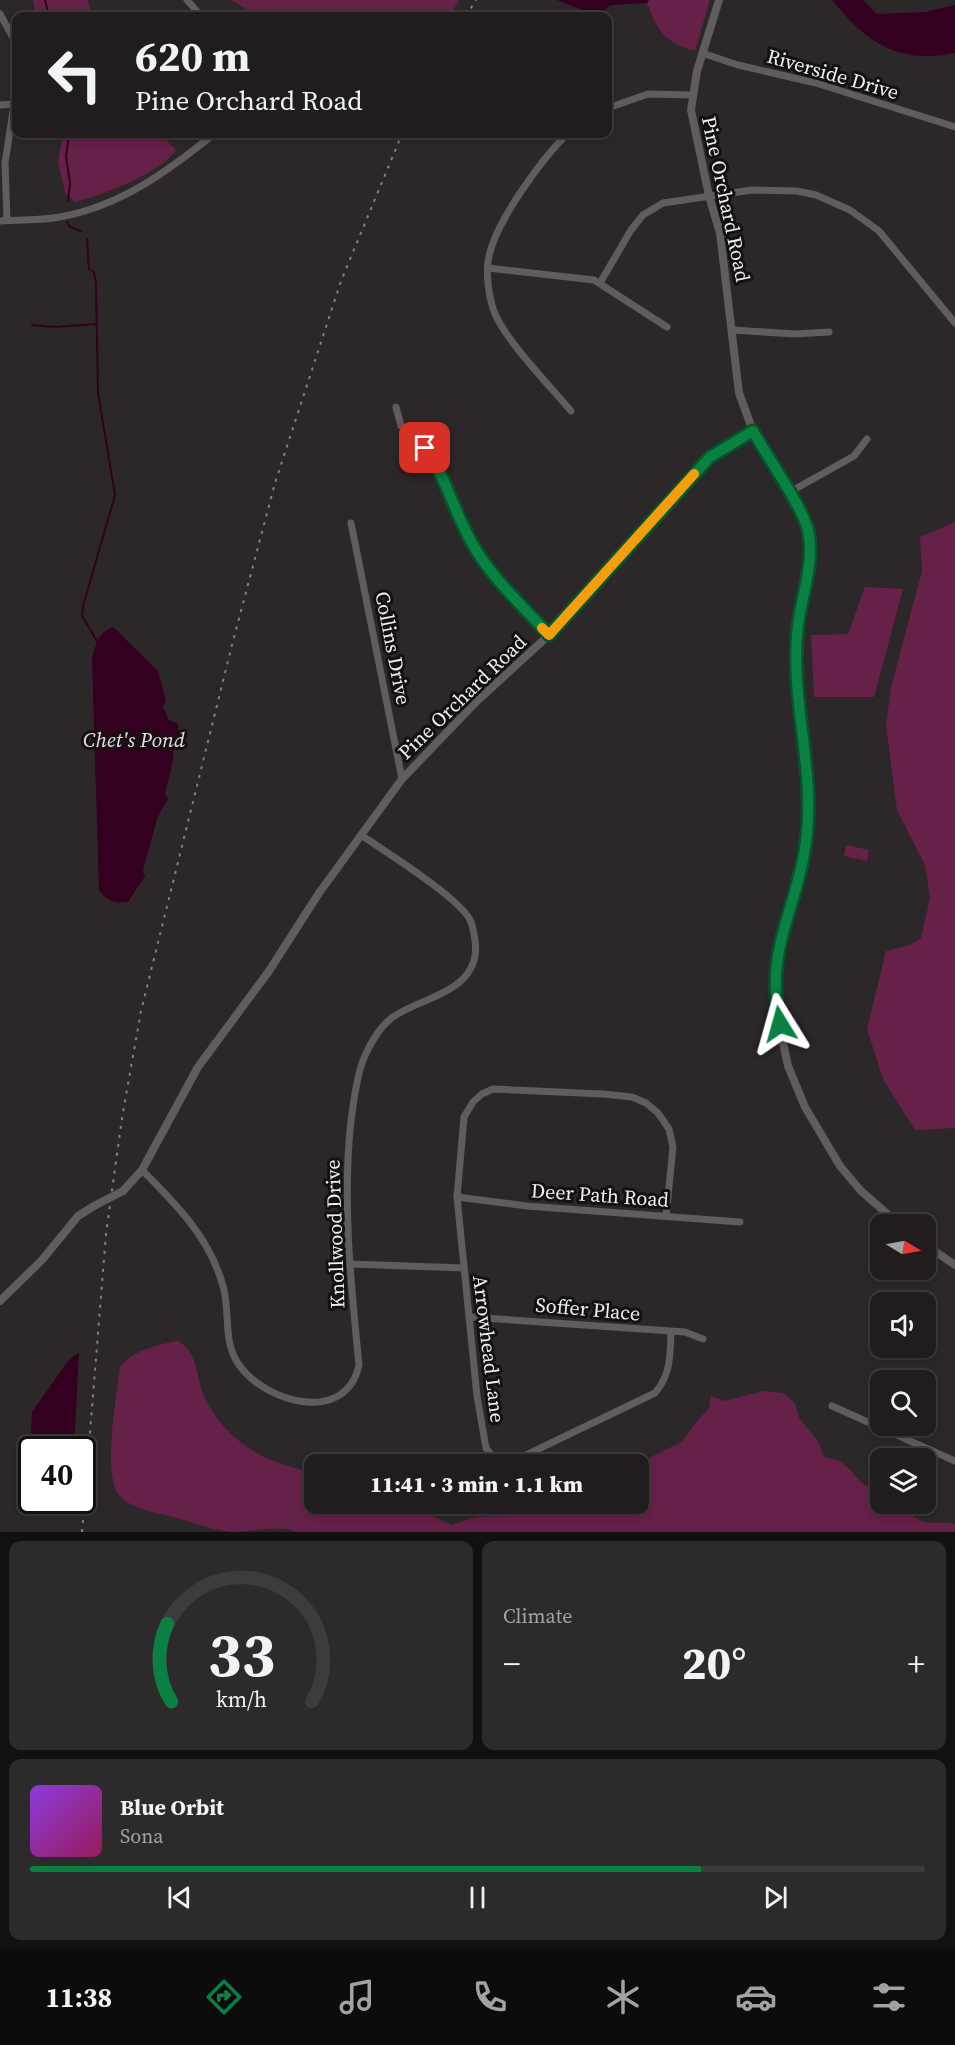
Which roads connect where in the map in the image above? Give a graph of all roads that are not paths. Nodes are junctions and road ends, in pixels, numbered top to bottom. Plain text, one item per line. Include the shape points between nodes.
1 (187, 0) edge
2 (719, 0) edge
3 (198, 12) edge
4 (0, 14) edge
5 (12, 36) edge
6 (702, 52) junction
7 (693, 95) junction
8 (612, 107) edge
9 (12, 117) edge
10 (955, 127) edge
11 (209, 138) edge
12 (563, 138) edge
13 (709, 196) junction
14 (4, 220) edge
15 (488, 268) junction
16 (600, 282) junction
17 (955, 323) edge
18 (667, 327) dead end
19 (732, 330) junction
20 (829, 332) dead end
21 (396, 407) dead end
22 (572, 411) dead end
23 (753, 431) junction
24 (867, 439) dead end
25 (788, 493) junction
26 (351, 523) dead end
27 (549, 635) junction
28 (402, 779) junction
29 (361, 835) junction
30 (142, 1170) junction
31 (457, 1197) junction
32 (887, 1214) edge
33 (666, 1216) junction
34 (740, 1222) dead end
35 (936, 1252) edge
36 (350, 1264) junction
37 (955, 1265) edge
38 (464, 1268) junction
39 (2, 1297) edge
40 (469, 1317) junction
41 (670, 1332) junction
42 (703, 1339) dead end
43 (832, 1406) dead end
44 (491, 1454) edge
45 (528, 1454) edge
46 (955, 1461) edge

1 - 3 street
2 - 6 street, Pine Orchard Road
4 - 5 street
6 - 7 street, Pine Orchard Road
6 - 10 street, Riverside Drive via 738,65 816,82
7 - 8 street via 648,94
7 - 13 street, Pine Orchard Road via 691,110
9 - 14 street via 5,163
11 - 14 street via 165,174 82,212 59,218
12 - 15 street via 548,153 501,228
13 - 16 street via 663,203 643,215
13 - 17 street via 752,190 797,191 850,210 879,231
13 - 19 street, Pine Orchard Road via 720,233
15 - 16 street
15 - 22 street via 495,314 518,348
16 - 18 street
19 - 20 street
19 - 23 street, Pine Orchard Road via 739,393
21 - 27 street via 401,426 437,464 472,545
23 - 25 street
23 - 27 street, Pine Orchard Road via 710,457
24 - 25 street via 854,456
25 - 32 street via 807,530 810,556 796,650 809,812 806,844 775,965 776,1004 789,1066 805,1107 840,1166
26 - 28 street, Collins Drive
27 - 28 street, Pine Orchard Road via 477,701
28 - 29 street, Pine Orchard Road
29 - 30 street, Pine Orchard Road via 198,1067
29 - 36 street, Knollwood Drive via 458,906 471,921 475,941 467,973 458,984 395,1015 379,1030 363,1060 347,1161
30 - 36 street, Knollwood Drive via 185,1213 211,1254 224,1290 229,1346 238,1364 252,1382 282,1398 329,1401 347,1391 357,1378
30 - 39 street, Pine Orchard Road, bridge via 123,1191 78,1216 42,1260
31 - 33 street, Deer Path Road
31 - 33 street via 464,1116 482,1094 493,1089 603,1094 632,1097 646,1103 669,1129 672,1157
31 - 38 street
33 - 34 street, Deer Path Road
35 - 37 street
36 - 38 street, Arrowhead Lane
38 - 40 street, Arrowhead Lane
40 - 41 street, Soffer Place
40 - 44 street, Arrowhead Lane via 486,1448
41 - 42 street, Soffer Place via 685,1332
41 - 45 street, Arrowhead Lane via 670,1366 666,1380 655,1393
43 - 46 street

